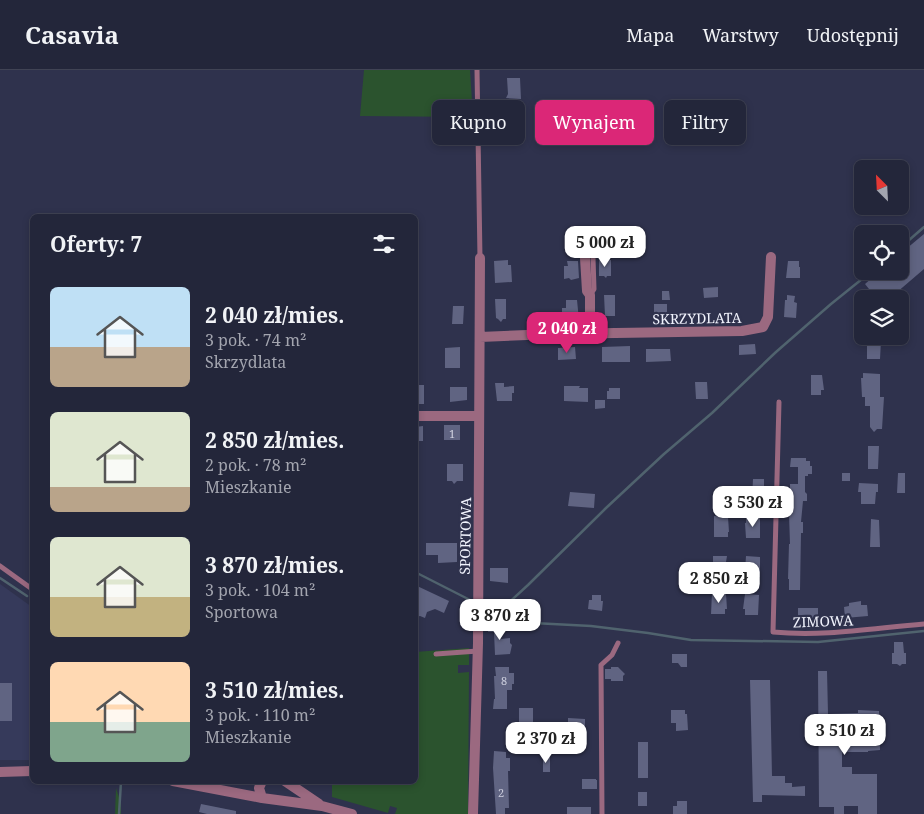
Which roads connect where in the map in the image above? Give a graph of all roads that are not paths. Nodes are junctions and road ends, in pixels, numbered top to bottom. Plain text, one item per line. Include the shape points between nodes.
1 (477, 70) edge
2 (771, 257) dead end
3 (480, 258) joint
4 (589, 258) dead end
5 (590, 334) junction
6 (480, 337) junction
7 (779, 402) dead end
8 (418, 416) edge
9 (479, 416) junction
10 (0, 566) edge
11 (30, 587) edge
12 (924, 624) edge
13 (618, 643) dead end
14 (478, 651) junction
15 (436, 654) dead end
16 (30, 771) edge
17 (0, 772) edge
18 (189, 784) edge
19 (261, 784) edge
20 (289, 784) edge
21 (262, 798) junction
22 (322, 806) junction
23 (352, 814) edge
24 (473, 814) edge
25 (602, 814) edge

1 - 3 lane
2 - 5 street, SKRZYDLATA via 768,317 763,327 742,331
3 - 6 street, SPORTOWA
4 - 5 street
5 - 6 street, SKRZYDLATA
6 - 9 street, SPORTOWA
7 - 12 lane, ZIMOWA via 773,632 825,633
8 - 9 street
9 - 14 street, SPORTOWA
10 - 11 lane
13 - 25 lane via 612,655 601,665
14 - 15 lane
14 - 24 street, SPORTOWA
16 - 17 street
18 - 21 street
19 - 21 street
20 - 22 street
21 - 22 street
22 - 23 street

